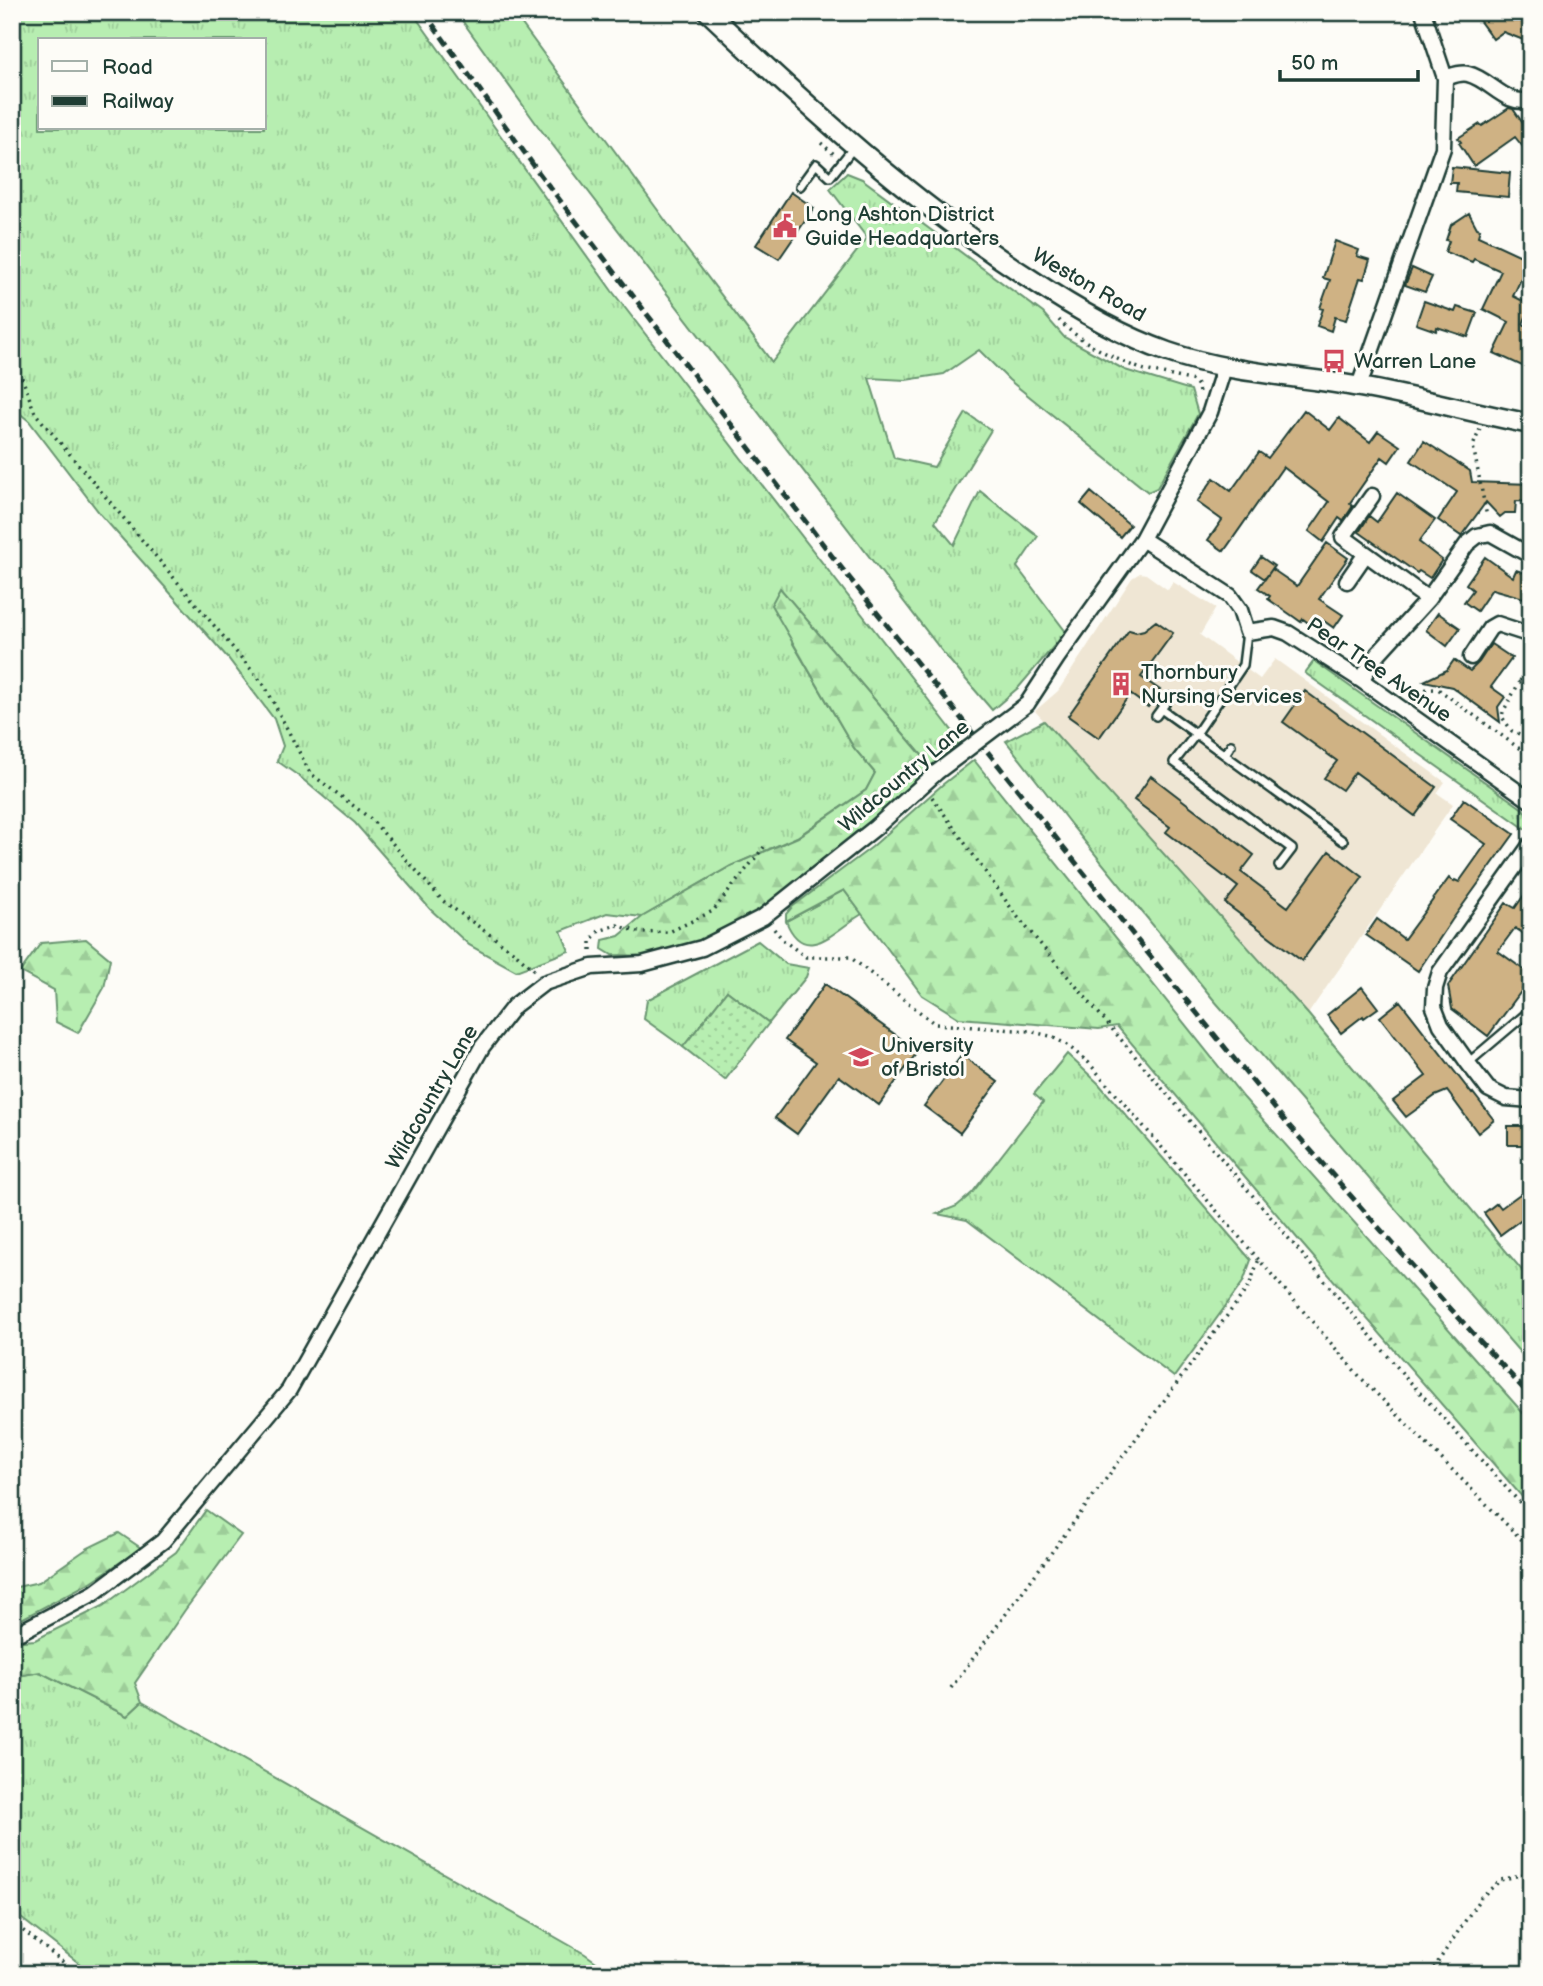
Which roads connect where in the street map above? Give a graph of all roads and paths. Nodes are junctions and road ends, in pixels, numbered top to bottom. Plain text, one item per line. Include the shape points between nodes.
1 (708, 12) edge
2 (1423, 12) edge
3 (1445, 78) junction
4 (1531, 100) edge
5 (854, 146) junction
6 (800, 186) dead end
7 (12, 351) edge
8 (1224, 368) junction
9 (1359, 386) junction
10 (1485, 415) junction
11 (1531, 424) edge
12 (1372, 496) dead end
13 (1490, 533) junction
14 (1142, 539) junction
15 (1365, 555) junction
16 (1531, 556) edge
17 (1347, 581) dead end
18 (1429, 599) junction
19 (1247, 632) junction
20 (1531, 635) edge
21 (1471, 657) dead end
22 (1531, 664) edge
23 (1361, 680) junction
24 (1520, 681) junction
25 (1396, 685) dead end
26 (1531, 689) edge
27 (1170, 697) dead end
28 (1512, 731) junction
29 (1196, 734) junction
30 (1531, 735) edge
31 (1501, 736) junction
32 (1231, 745) dead end
33 (1225, 754) junction
34 (1531, 757) edge
35 (923, 784) junction
36 (1531, 801) edge
37 (1343, 841) dead end
38 (1531, 844) edge
39 (764, 847) dead end
40 (1279, 866) dead end
41 (763, 917) junction
42 (592, 967) junction
43 (544, 983) junction
44 (1531, 1012) edge
45 (1468, 1063) junction
46 (1531, 1100) edge
47 (1259, 1259) junction
48 (1531, 1515) edge
49 (1531, 1549) edge
50 (12, 1632) edge
51 (951, 1688) dead end
52 (1531, 1872) edge
53 (12, 1922) edge
54 (78, 1974) edge
55 (1430, 1974) edge

1 - 5 street, Weston Road
2 - 3 street
3 - 4 street via 1471,74 1517,101
3 - 9 street via 1443,148
5 - 6 lane via 830,177 816,164
5 - 8 street, Weston Road via 981,247 1055,296 1133,338
7 - 43 path via 35,413 265,686 310,773 371,819 443,901 531,966
8 - 9 street, Weston Road
8 - 14 street, Wildcountry Lane via 1210,412
9 - 10 street, Weston Road
10 - 11 street, Weston Road
10 - 13 path via 1474,446
12 - 15 street via 1343,537
13 - 16 street
13 - 18 street via 1467,544
14 - 19 street via 1230,596
14 - 35 street, Wildcountry Lane, bridge via 1027,704
15 - 17 street
15 - 18 street
18 - 23 street via 1377,655
19 - 23 street, Pear Tree Avenue via 1274,628 1288,633
19 - 29 lane via 1243,665
20 - 21 street via 1497,624
22 - 24 path
23 - 36 street, Pear Tree Avenue
24 - 26 path
24 - 28 path via 1502,717
25 - 31 path via 1405,690 1438,689
27 - 29 lane via 1159,713
28 - 30 path
28 - 31 path
29 - 33 lane
29 - 40 lane via 1174,762 1292,849
31 - 34 path
32 - 33 lane
33 - 37 lane
35 - 41 street, Wildcountry Lane
35 - 48 path via 1016,915 1403,1374
38 - 45 street via 1440,972 1435,988 1434,1007 1441,1025
39 - 42 path via 713,911 669,932 642,933 617,925 599,931 591,940
41 - 42 street, Wildcountry Lane via 702,947 642,964
41 - 47 path via 806,957 850,957 935,1024 1029,1031 1066,1044 1089,1063
42 - 43 street, Wildcountry Lane
43 - 50 street, Wildcountry Lane via 514,1006 482,1047 289,1390 163,1541 94,1593
44 - 45 lane
45 - 46 street via 1488,1088 1506,1098
47 - 49 path via 1362,1378
47 - 51 path via 1249,1286
52 - 55 path via 1502,1880 1481,1897
53 - 54 path

